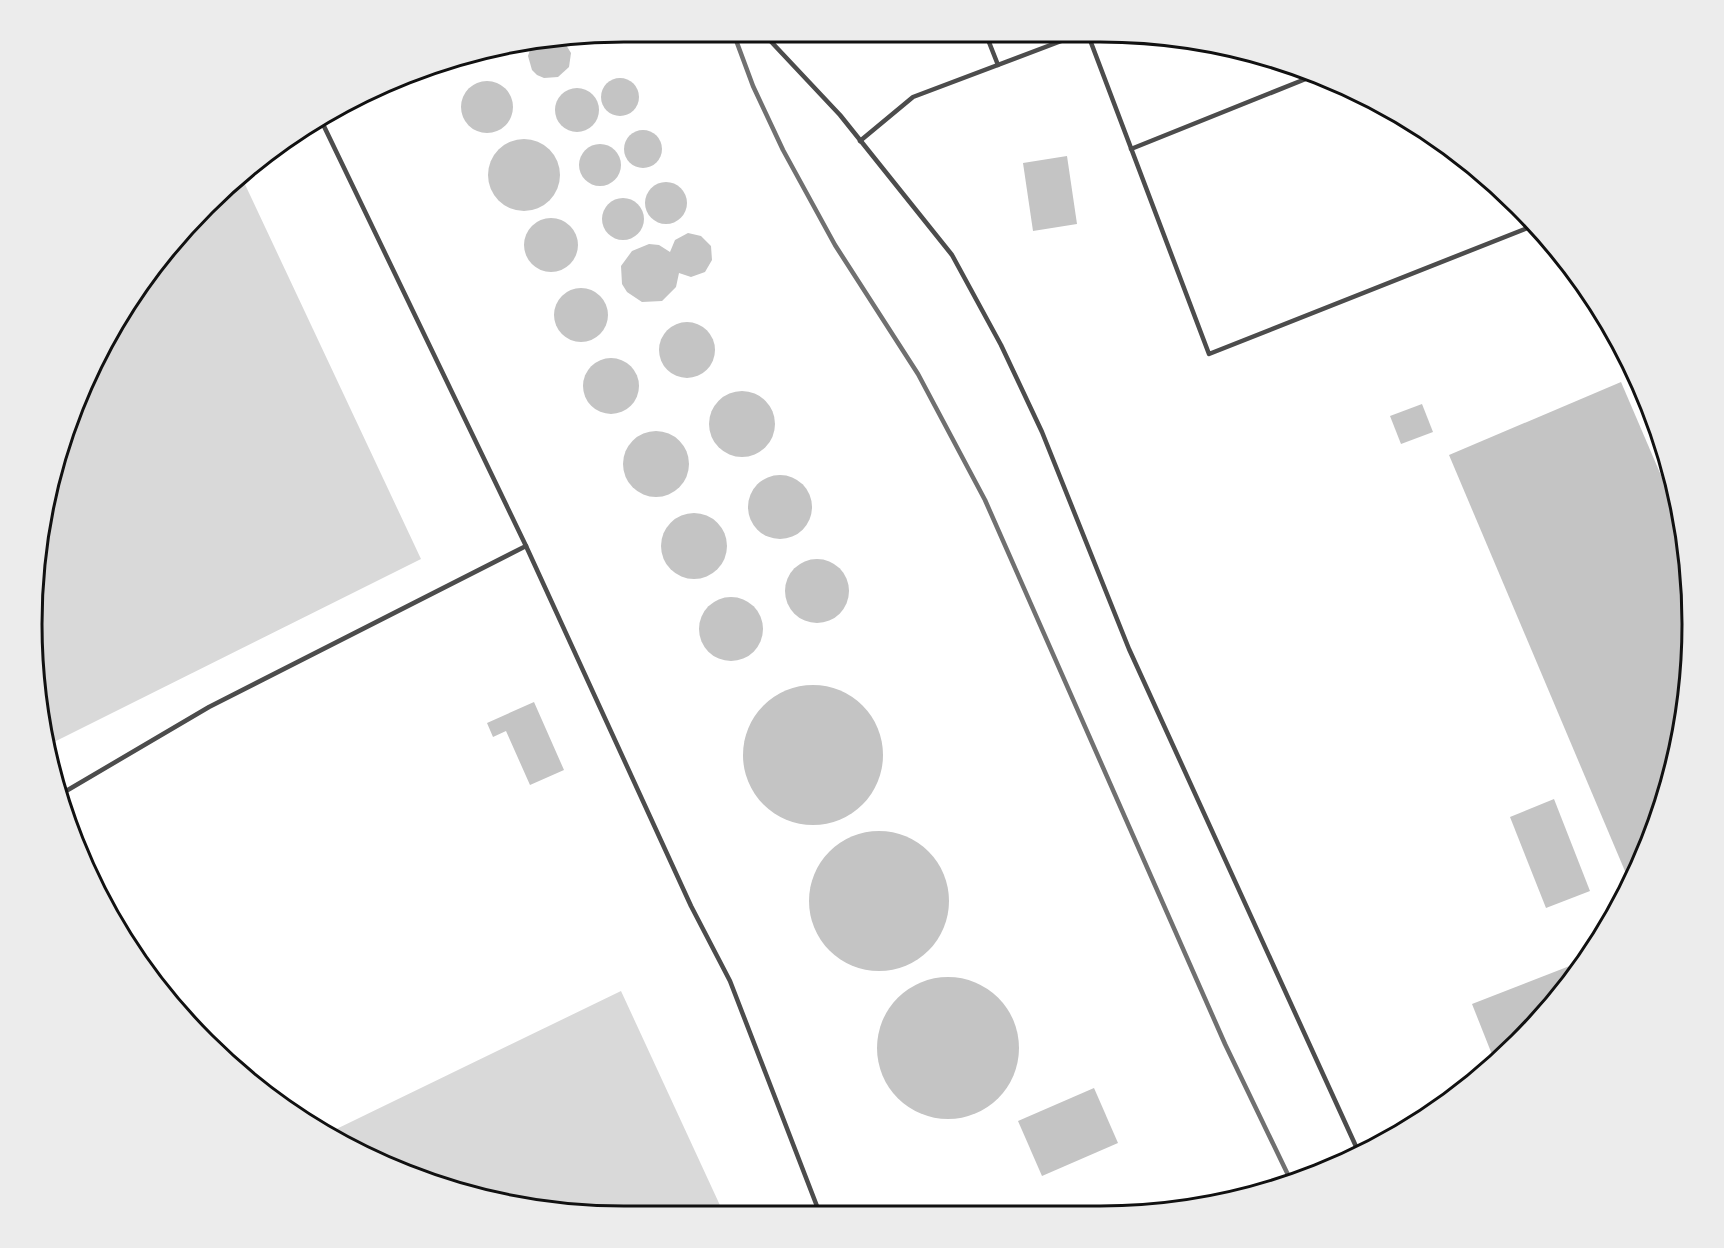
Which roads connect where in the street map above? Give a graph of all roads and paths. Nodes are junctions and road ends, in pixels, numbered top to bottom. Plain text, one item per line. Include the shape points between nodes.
1 (772, 42) edge
2 (990, 42) edge
3 (1059, 42) edge
4 (1090, 42) edge
5 (998, 65) junction
6 (1305, 79) edge
7 (324, 126) edge
8 (860, 141) junction
9 (1131, 149) junction
10 (1527, 228) edge
11 (526, 546) junction
12 (67, 791) edge
13 (1356, 1146) edge
14 (817, 1206) edge

1 - 8 lane
2 - 5 lane
3 - 5 lane
4 - 9 lane
5 - 8 lane via 914,97
6 - 9 lane
7 - 11 lane
8 - 13 lane via 952,255 1001,345 1042,432 1129,649
9 - 10 lane via 1209,354
11 - 12 lane via 209,707
11 - 14 lane via 691,906 730,981

